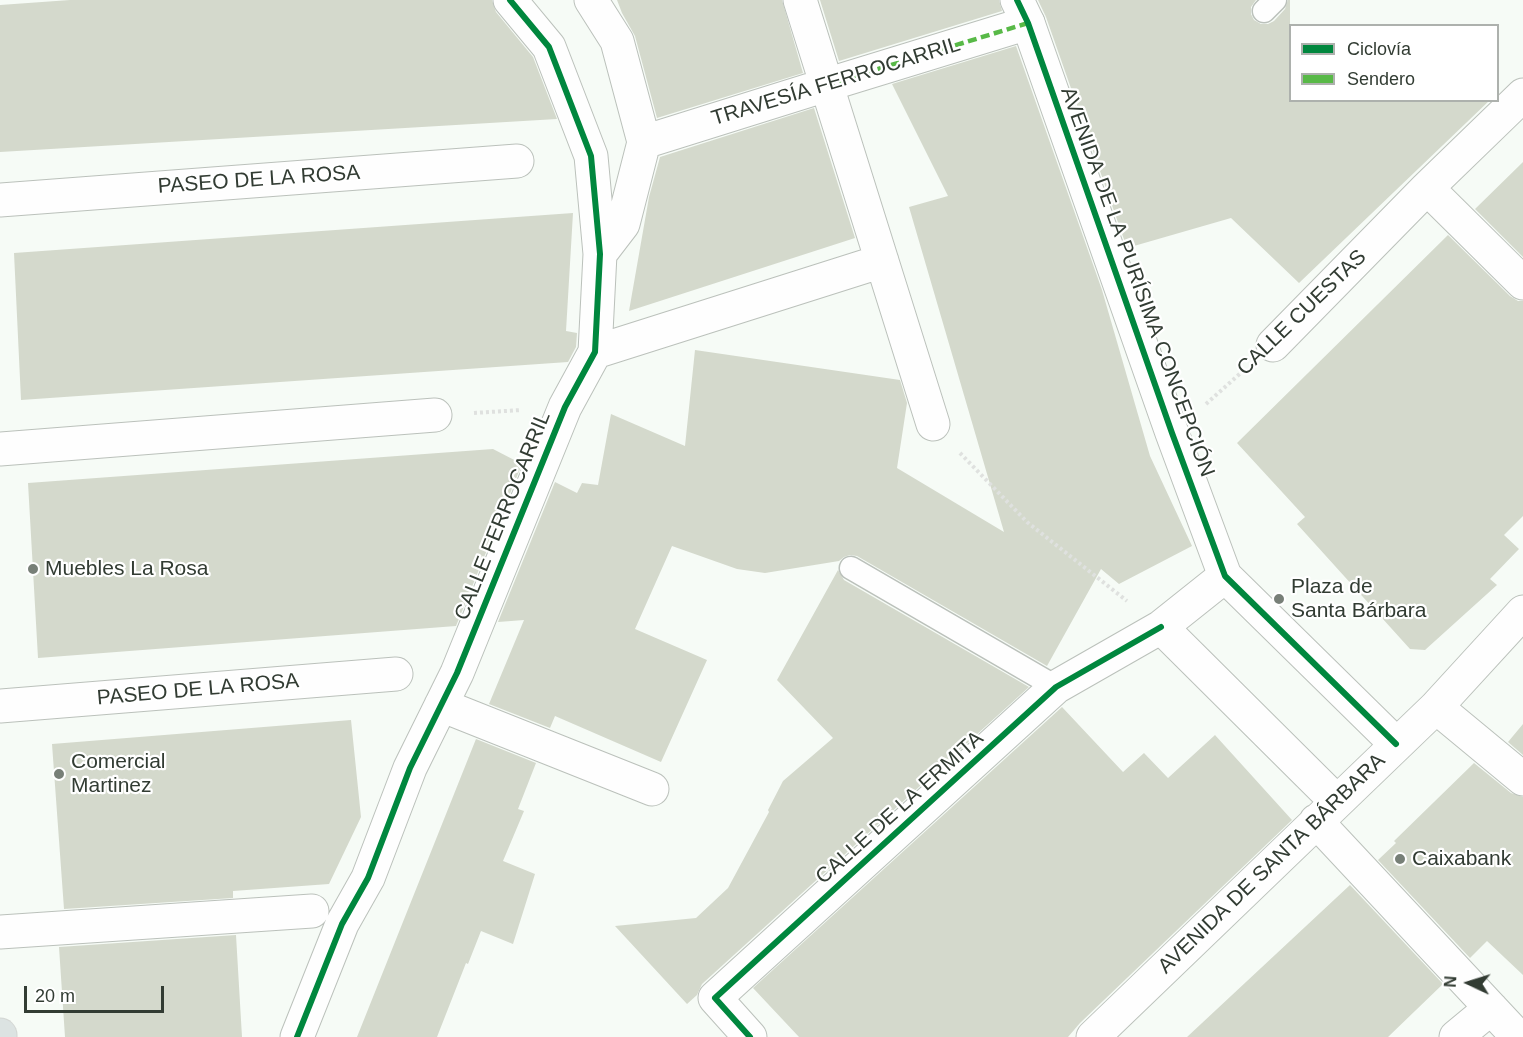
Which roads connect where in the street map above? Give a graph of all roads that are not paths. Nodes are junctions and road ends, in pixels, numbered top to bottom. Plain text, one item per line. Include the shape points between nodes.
1 (510, 0) edge
2 (591, 0) edge
3 (800, 0) edge
4 (1022, 11) edge
5 (826, 85) junction
6 (1523, 95) edge
7 (644, 142) junction
8 (517, 161) dead end
9 (1427, 188) junction
10 (0, 200) edge
11 (600, 254) junction
12 (882, 261) junction
13 (1523, 283) edge
14 (1273, 345) road end
15 (595, 352) junction
16 (435, 415) road end
17 (933, 424) road end
18 (0, 449) edge
19 (851, 568) dead end
20 (1225, 576) junction
21 (1523, 612) edge
22 (1161, 627) junction
23 (396, 674) dead end
24 (1056, 687) junction
25 (441, 705) junction
26 (0, 706) edge
27 (1436, 707) junction
28 (1395, 744) junction
29 (1523, 779) edge
30 (652, 789) dead end
31 (1327, 811) junction
32 (312, 910) dead end
33 (0, 932) edge
34 (1491, 1008) junction
35 (297, 1037) edge
36 (750, 1037) edge
37 (1093, 1037) edge
38 (1456, 1037) edge
39 (1518, 1037) edge

1 - 11 street, CALLE FERROCARRIL via 549,46 591,156
2 - 7 street via 617,41
3 - 5 street
4 - 5 street, TRAVESÍA FERROCARRIL
4 - 20 street, AVENIDA DE LA PURÍSIMA CONCEPCIÓN
5 - 7 street, TRAVESÍA FERROCARRIL
5 - 12 street
6 - 9 street, CALLE CUESTAS
7 - 11 street via 623,224
8 - 10 street, PASEO DE LA ROSA
9 - 13 street
9 - 14 street, CALLE CUESTAS
11 - 15 street, CALLE FERROCARRIL
12 - 15 street
12 - 17 street
15 - 25 street, CALLE FERROCARRIL via 565,407
16 - 18 street
19 - 24 lane
20 - 22 street
20 - 28 street
21 - 27 street, AVENIDA DE SANTA BÁRBARA
22 - 24 street, CALLE DE LA ERMITA
22 - 31 street
23 - 26 street, PASEO DE LA ROSA
24 - 36 street, CALLE DE LA ERMITA via 715,998
25 - 30 street
25 - 35 street, CALLE FERROCARRIL via 410,768 368,878 342,924
27 - 28 street, AVENIDA DE SANTA BÁRBARA
27 - 29 street
28 - 31 street, AVENIDA DE SANTA BÁRBARA
31 - 34 street
31 - 37 street, AVENIDA DE SANTA BÁRBARA
32 - 33 street
34 - 38 street
34 - 39 street

